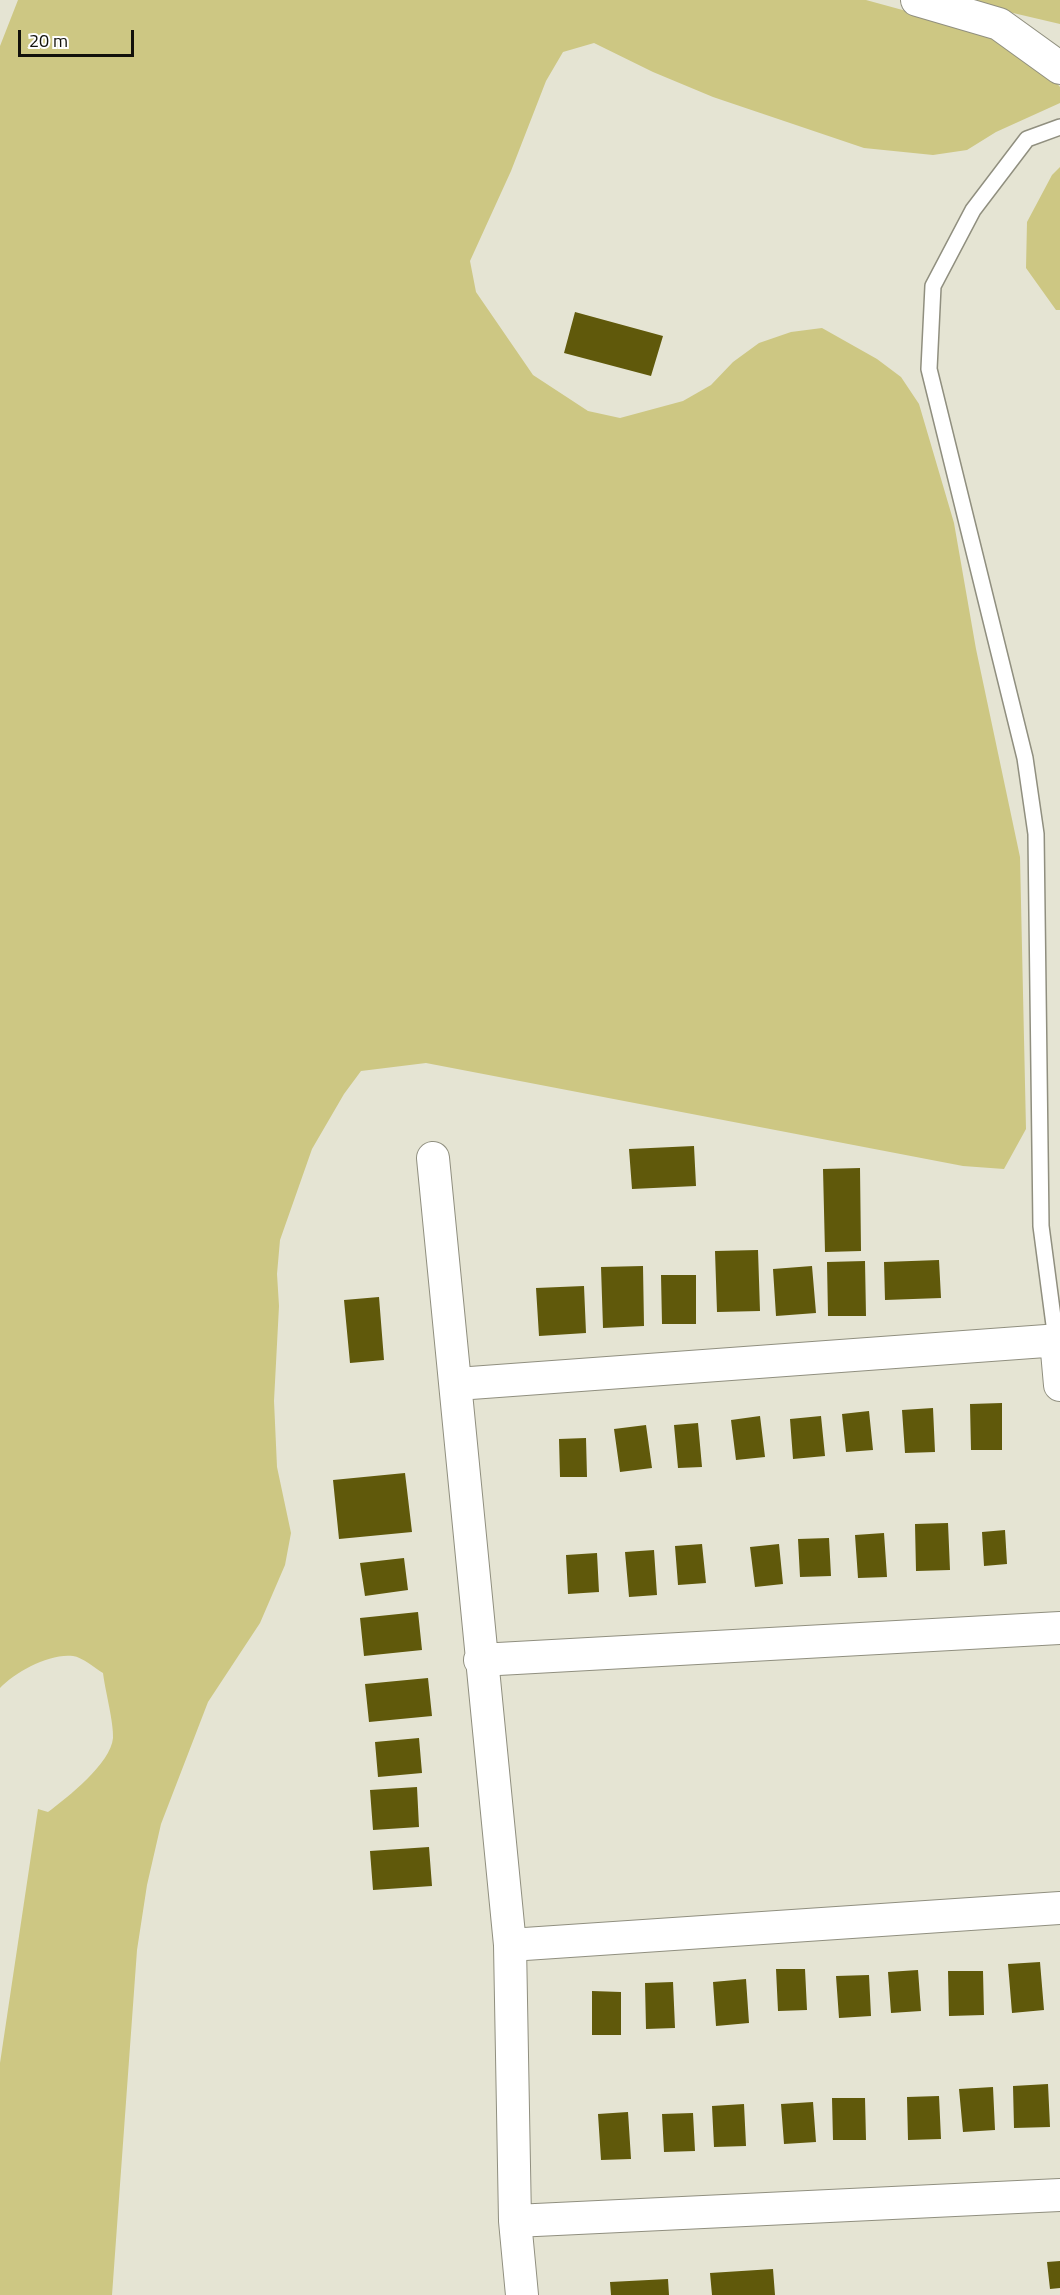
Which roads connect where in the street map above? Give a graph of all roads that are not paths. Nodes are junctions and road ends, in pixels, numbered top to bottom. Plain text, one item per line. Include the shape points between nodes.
1 (917, 0) edge
2 (1060, 68) edge
3 (1060, 127) edge
4 (433, 1158) dead end
5 (1058, 1340) edge
6 (457, 1384) junction
7 (1060, 1386) edge
8 (1060, 1628) edge
9 (480, 1660) junction
10 (1060, 1908) edge
11 (510, 1945) junction
12 (1060, 2195) edge
13 (515, 2221) junction
14 (522, 2295) edge

1 - 2 street via 999,24
3 - 5 lane via 1027,139 973,210 933,286 929,369 1025,758 1036,834 1041,1226
4 - 6 street
5 - 6 street
5 - 7 street
6 - 9 street
8 - 9 street
9 - 11 street
10 - 11 street
11 - 13 street
12 - 13 street
13 - 14 street

